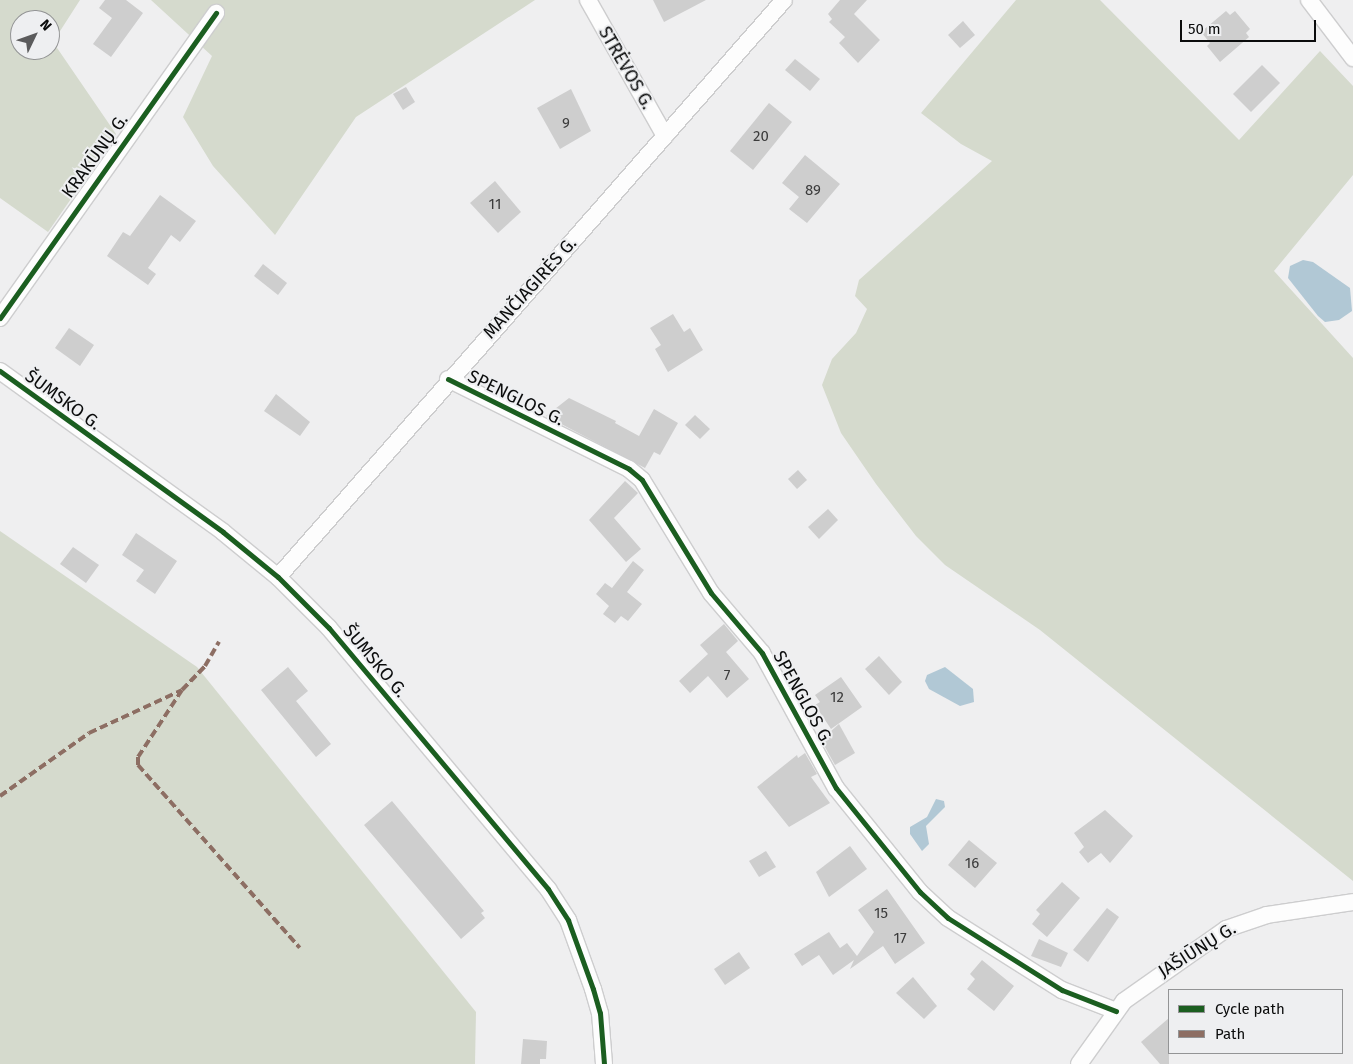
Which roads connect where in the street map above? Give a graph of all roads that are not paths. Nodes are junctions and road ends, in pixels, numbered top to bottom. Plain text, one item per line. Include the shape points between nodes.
1 (588, 0) edge
2 (784, 0) edge
3 (1309, 0) edge
4 (216, 13) dead end
5 (1353, 58) edge
6 (665, 136) junction
7 (0, 318) edge
8 (0, 372) edge
9 (448, 379) junction
10 (278, 576) junction
11 (1353, 902) edge
12 (1116, 1011) junction
13 (604, 1064) edge
14 (1080, 1064) edge

1 - 6 street, STRĖVOS G.
2 - 6 street, MANČIAGIRĖS G.
3 - 5 street
4 - 7 street, KRAKŪNŲ G.
6 - 9 street, MANČIAGIRĖS G.
8 - 10 street, ŠUMSKO G. via 223,532
9 - 10 street, MANČIAGIRĖS G.
9 - 12 street, SPENGLOS G. via 629,469 642,480 711,593 762,653 836,788 920,892 948,918 1029,970 1062,990
10 - 13 street, ŠUMSKO G. via 329,628 548,890 568,920 594,989 601,1021
11 - 12 street, JAŠIŪNŲ G. via 1267,915 1226,929 1145,984
12 - 14 street, JAŠIŪNŲ G.

